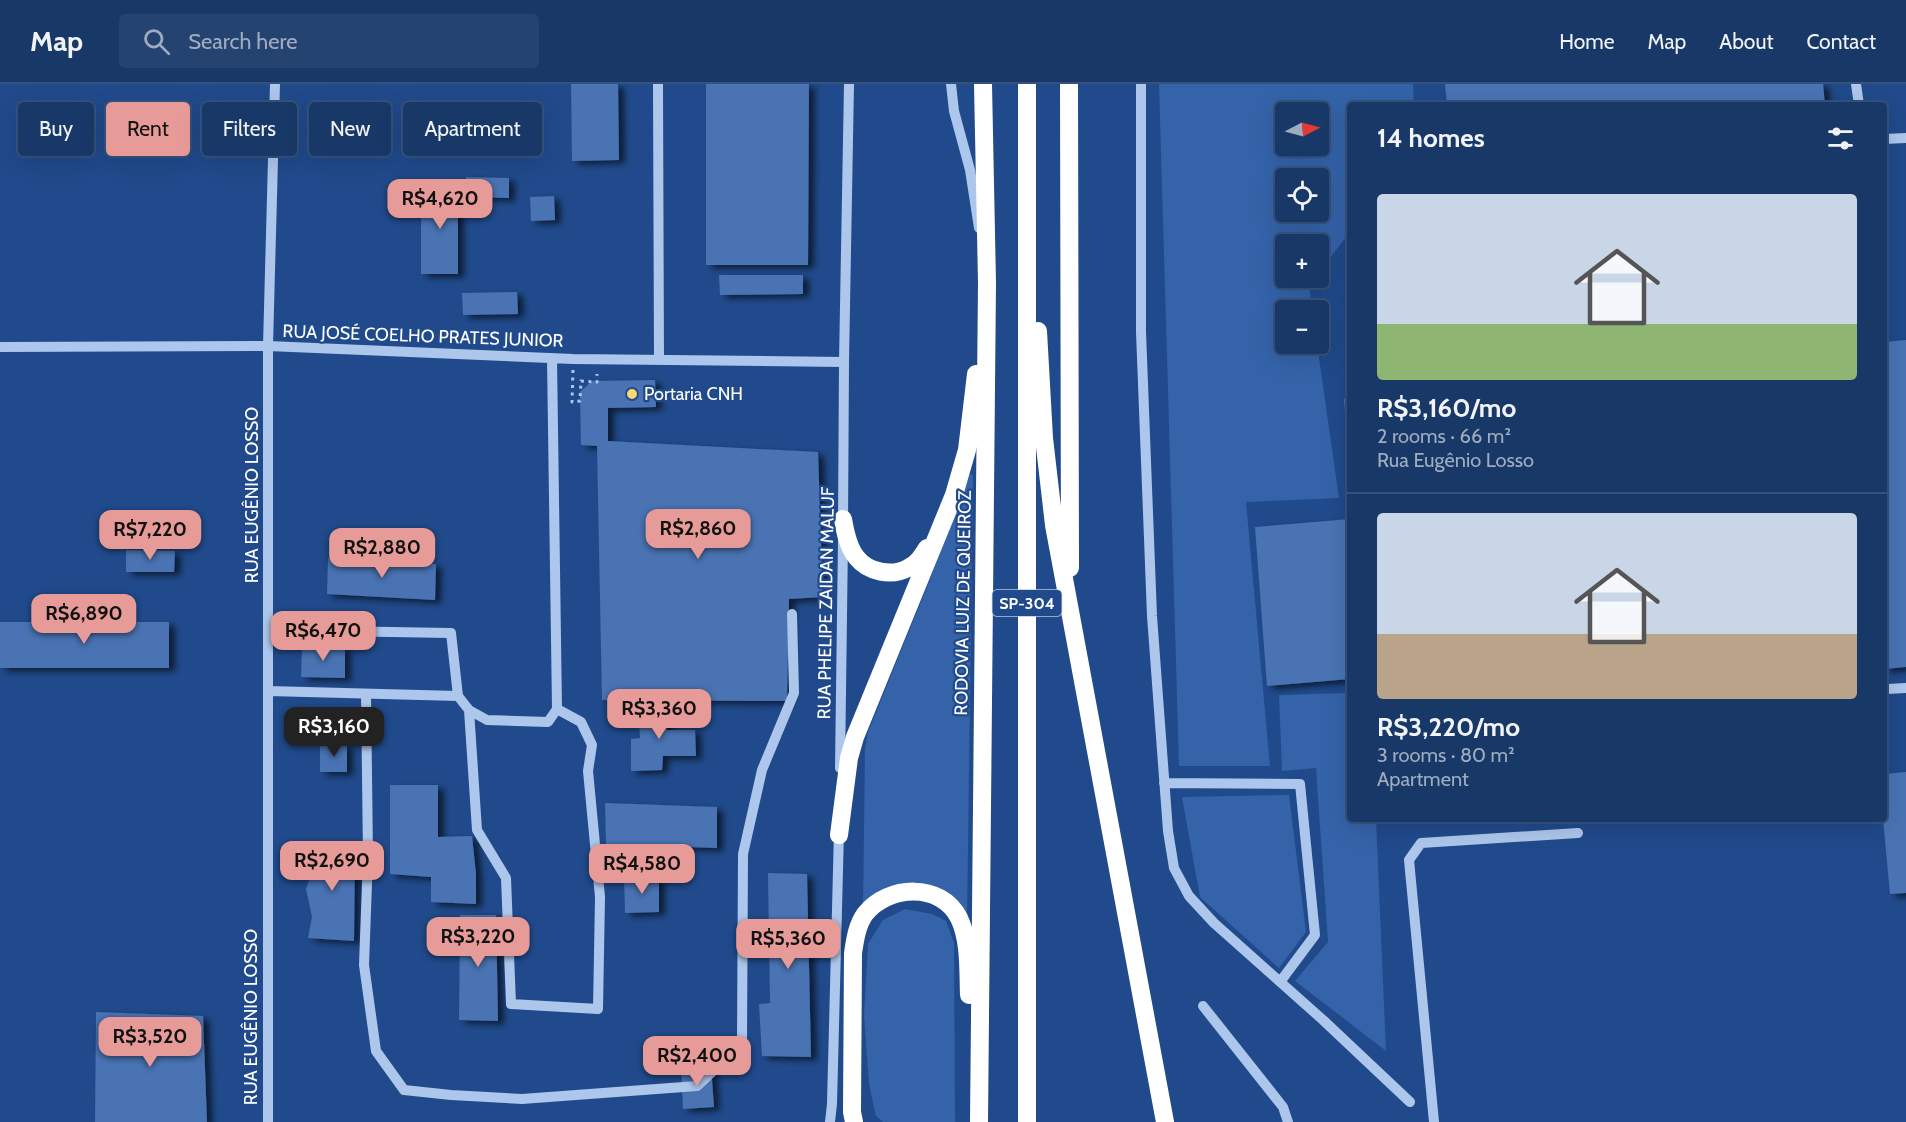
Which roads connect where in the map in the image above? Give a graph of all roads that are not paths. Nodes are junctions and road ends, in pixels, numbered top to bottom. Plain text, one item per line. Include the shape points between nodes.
1 (275, 84) edge
2 (658, 84) edge
3 (849, 84) edge
4 (951, 84) edge
5 (983, 84) edge
6 (1069, 84) edge
7 (1141, 84) edge
8 (1856, 84) edge
9 (1027, 93) edge
10 (1858, 102) edge
11 (1906, 138) edge
12 (1887, 139) edge
13 (987, 284) junction
14 (268, 346) junction
15 (0, 347) edge
16 (552, 358) junction
17 (659, 360) junction
18 (844, 362) junction
19 (843, 519) junction
20 (939, 532) junction
21 (1070, 612) junction
22 (792, 614) dead end
23 (269, 630) junction
24 (1906, 688) edge
25 (1887, 689) dead end
26 (268, 691) junction
27 (366, 694) junction
28 (458, 696) junction
29 (557, 709) junction
30 (469, 710) junction
31 (1164, 783) junction
32 (1578, 833) dead end
33 (839, 835) junction
34 (1280, 982) junction
35 (1203, 1006) dead end
36 (1410, 1102) dead end
37 (979, 1121) edge
38 (268, 1122) edge
39 (830, 1122) edge
40 (854, 1122) edge
41 (1027, 1122) edge
42 (1165, 1122) edge
43 (1288, 1122) edge
44 (1434, 1122) edge

1 - 14 street, RUA EUGÊNIO LOSSO
2 - 17 street
3 - 18 street, RUA PHELIPE ZAIDAN MALUF
4 - 13 street via 970,170
5 - 13 highway, RODOVIA LUIZ DE QUEIROZ / SP-304
6 - 21 highway
7 - 31 street via 1141,332 1152,616
8 - 10 street
9 - 21 highway via 1044,438
9 - 41 highway, SP-304
11 - 12 street
13 - 20 highway via 967,450
13 - 37 highway, RODOVIA LUIZ DE QUEIROZ / SP-304
14 - 15 street, RUA JOSÉ COELHO PRATES JUNIOR
14 - 16 street, RUA JOSÉ COELHO PRATES JUNIOR
14 - 23 street, RUA EUGÊNIO LOSSO
16 - 17 street, RUA JOSÉ COELHO PRATES JUNIOR
16 - 29 street
17 - 18 street, RUA JOSÉ COELHO PRATES JUNIOR
18 - 19 street, RUA PHELIPE ZAIDAN MALUF
19 - 20 highway via 856,557 887,572 909,568
19 - 33 street, RUA PHELIPE ZAIDAN MALUF
20 - 33 highway via 855,737
21 - 42 highway
22 - 27 street via 794,693 762,770 743,854 742,1044 697,1086 522,1100 404,1090 376,1051 364,965 368,856
23 - 26 street, RUA EUGÊNIO LOSSO
23 - 28 street via 451,633
24 - 25 street
26 - 27 street
26 - 38 street, RUA EUGÊNIO LOSSO
27 - 28 street
28 - 30 street
29 - 30 street via 548,722 487,720
29 - 30 street via 581,722 592,745 588,771 600,897 598,1009 511,1004 506,878 477,830
31 - 34 street via 1174,868 1189,896
31 - 34 street via 1300,784 1315,935
32 - 44 street via 1421,843 1409,860
33 - 39 street, RUA PHELIPE ZAIDAN MALUF
34 - 36 street
35 - 43 street via 1283,1107
37 - 40 highway via 965,933 949,904 935,895 915,891 887,897 873,906 856,934

